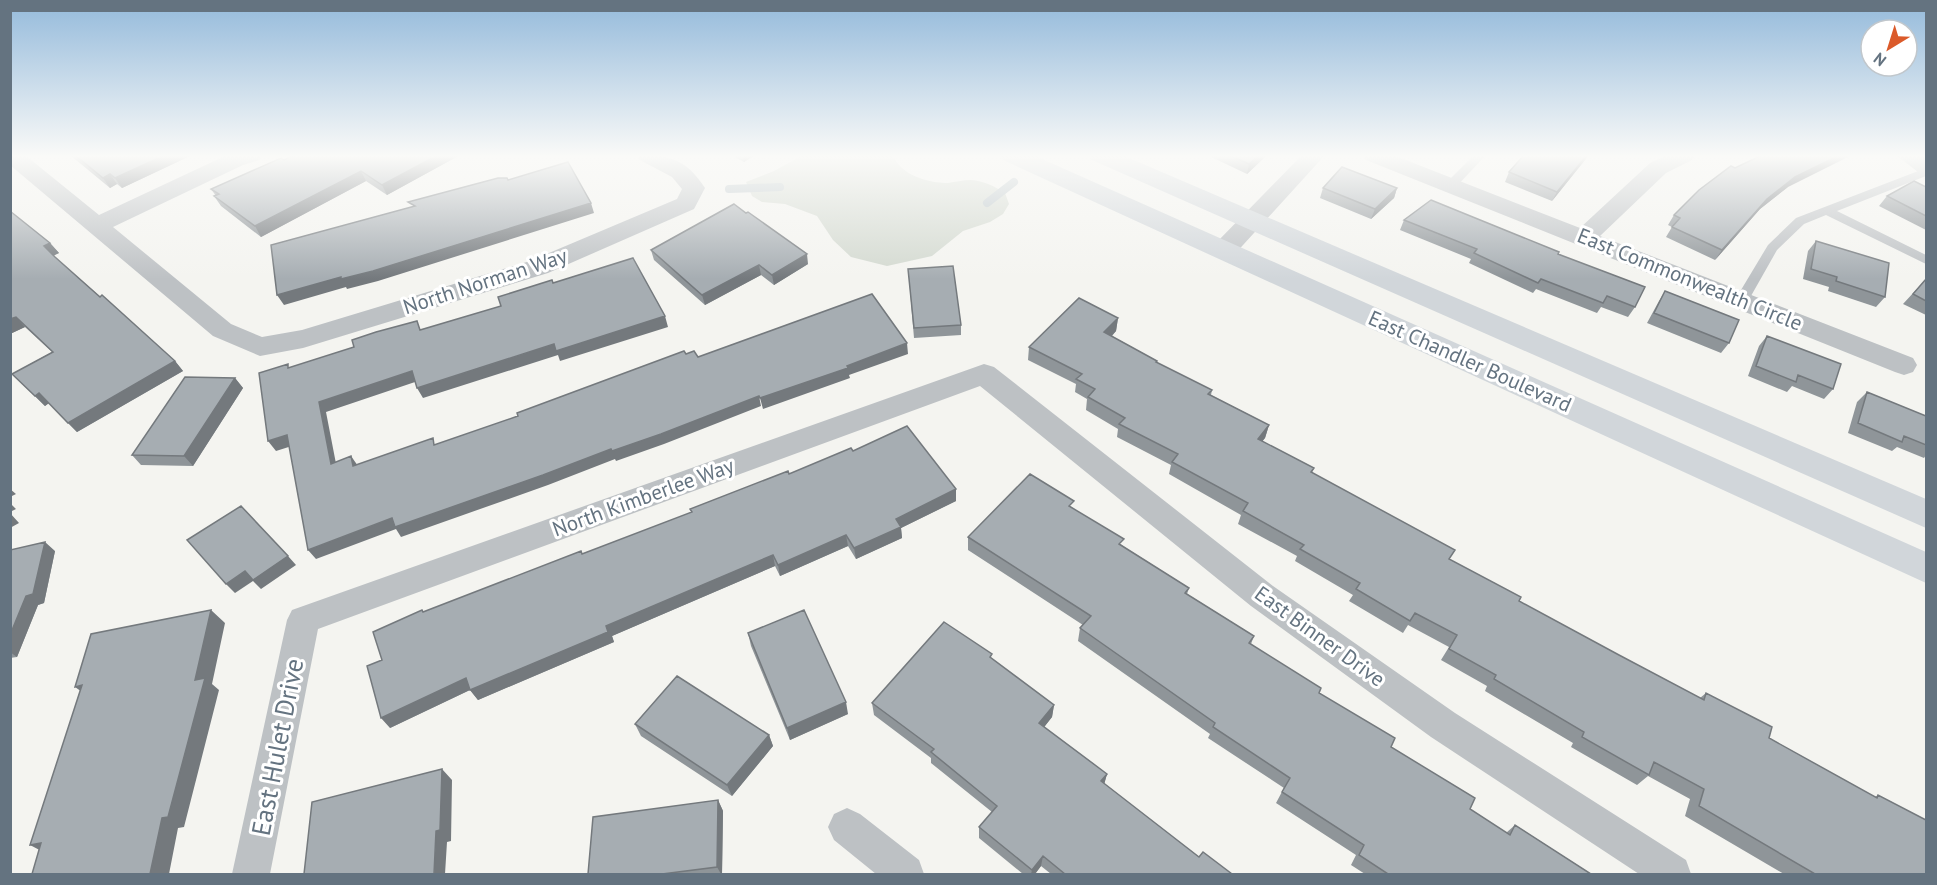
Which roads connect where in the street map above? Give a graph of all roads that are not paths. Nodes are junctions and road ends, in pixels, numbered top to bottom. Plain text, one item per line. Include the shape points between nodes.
1 (62, 196) edge
2 (158, 196) edge
3 (690, 196) edge
4 (1104, 196) edge
5 (1198, 196) edge
6 (1273, 196) edge
7 (1482, 196) edge
8 (1628, 196) edge
9 (1861, 196) edge
10 (1825, 210) junction
11 (1251, 219) junction
12 (97, 225) junction
13 (1585, 237) junction
14 (1224, 250) junction
15 (1926, 260) edge
16 (1742, 300) junction
17 (1904, 364) dead end
18 (984, 374) joint
19 (1926, 514) edge
20 (1926, 568) edge
21 (303, 620) joint
22 (847, 827) dead end
23 (251, 874) edge
24 (905, 874) edge
25 (1672, 874) edge

1 - 12 street
2 - 12 street
3 - 12 street, North Norman Way via 686,204 539,267 303,339 260,347 222,330
4 - 14 main road, East Chandler Boulevard
5 - 11 main road, East Chandler Boulevard
6 - 11 street
7 - 13 street, East Commonwealth Circle
8 - 13 street
9 - 10 lane
10 - 15 lane
10 - 16 lane via 1800,221 1772,249
11 - 14 street
11 - 19 main road, East Chandler Boulevard
13 - 16 street, East Commonwealth Circle
14 - 20 main road, East Chandler Boulevard
16 - 17 street, East Commonwealth Circle
18 - 21 street, North Kimberlee Way
18 - 25 street, East Binner Drive via 1262,596 1443,725
21 - 23 street, East Hulet Drive
22 - 24 street

